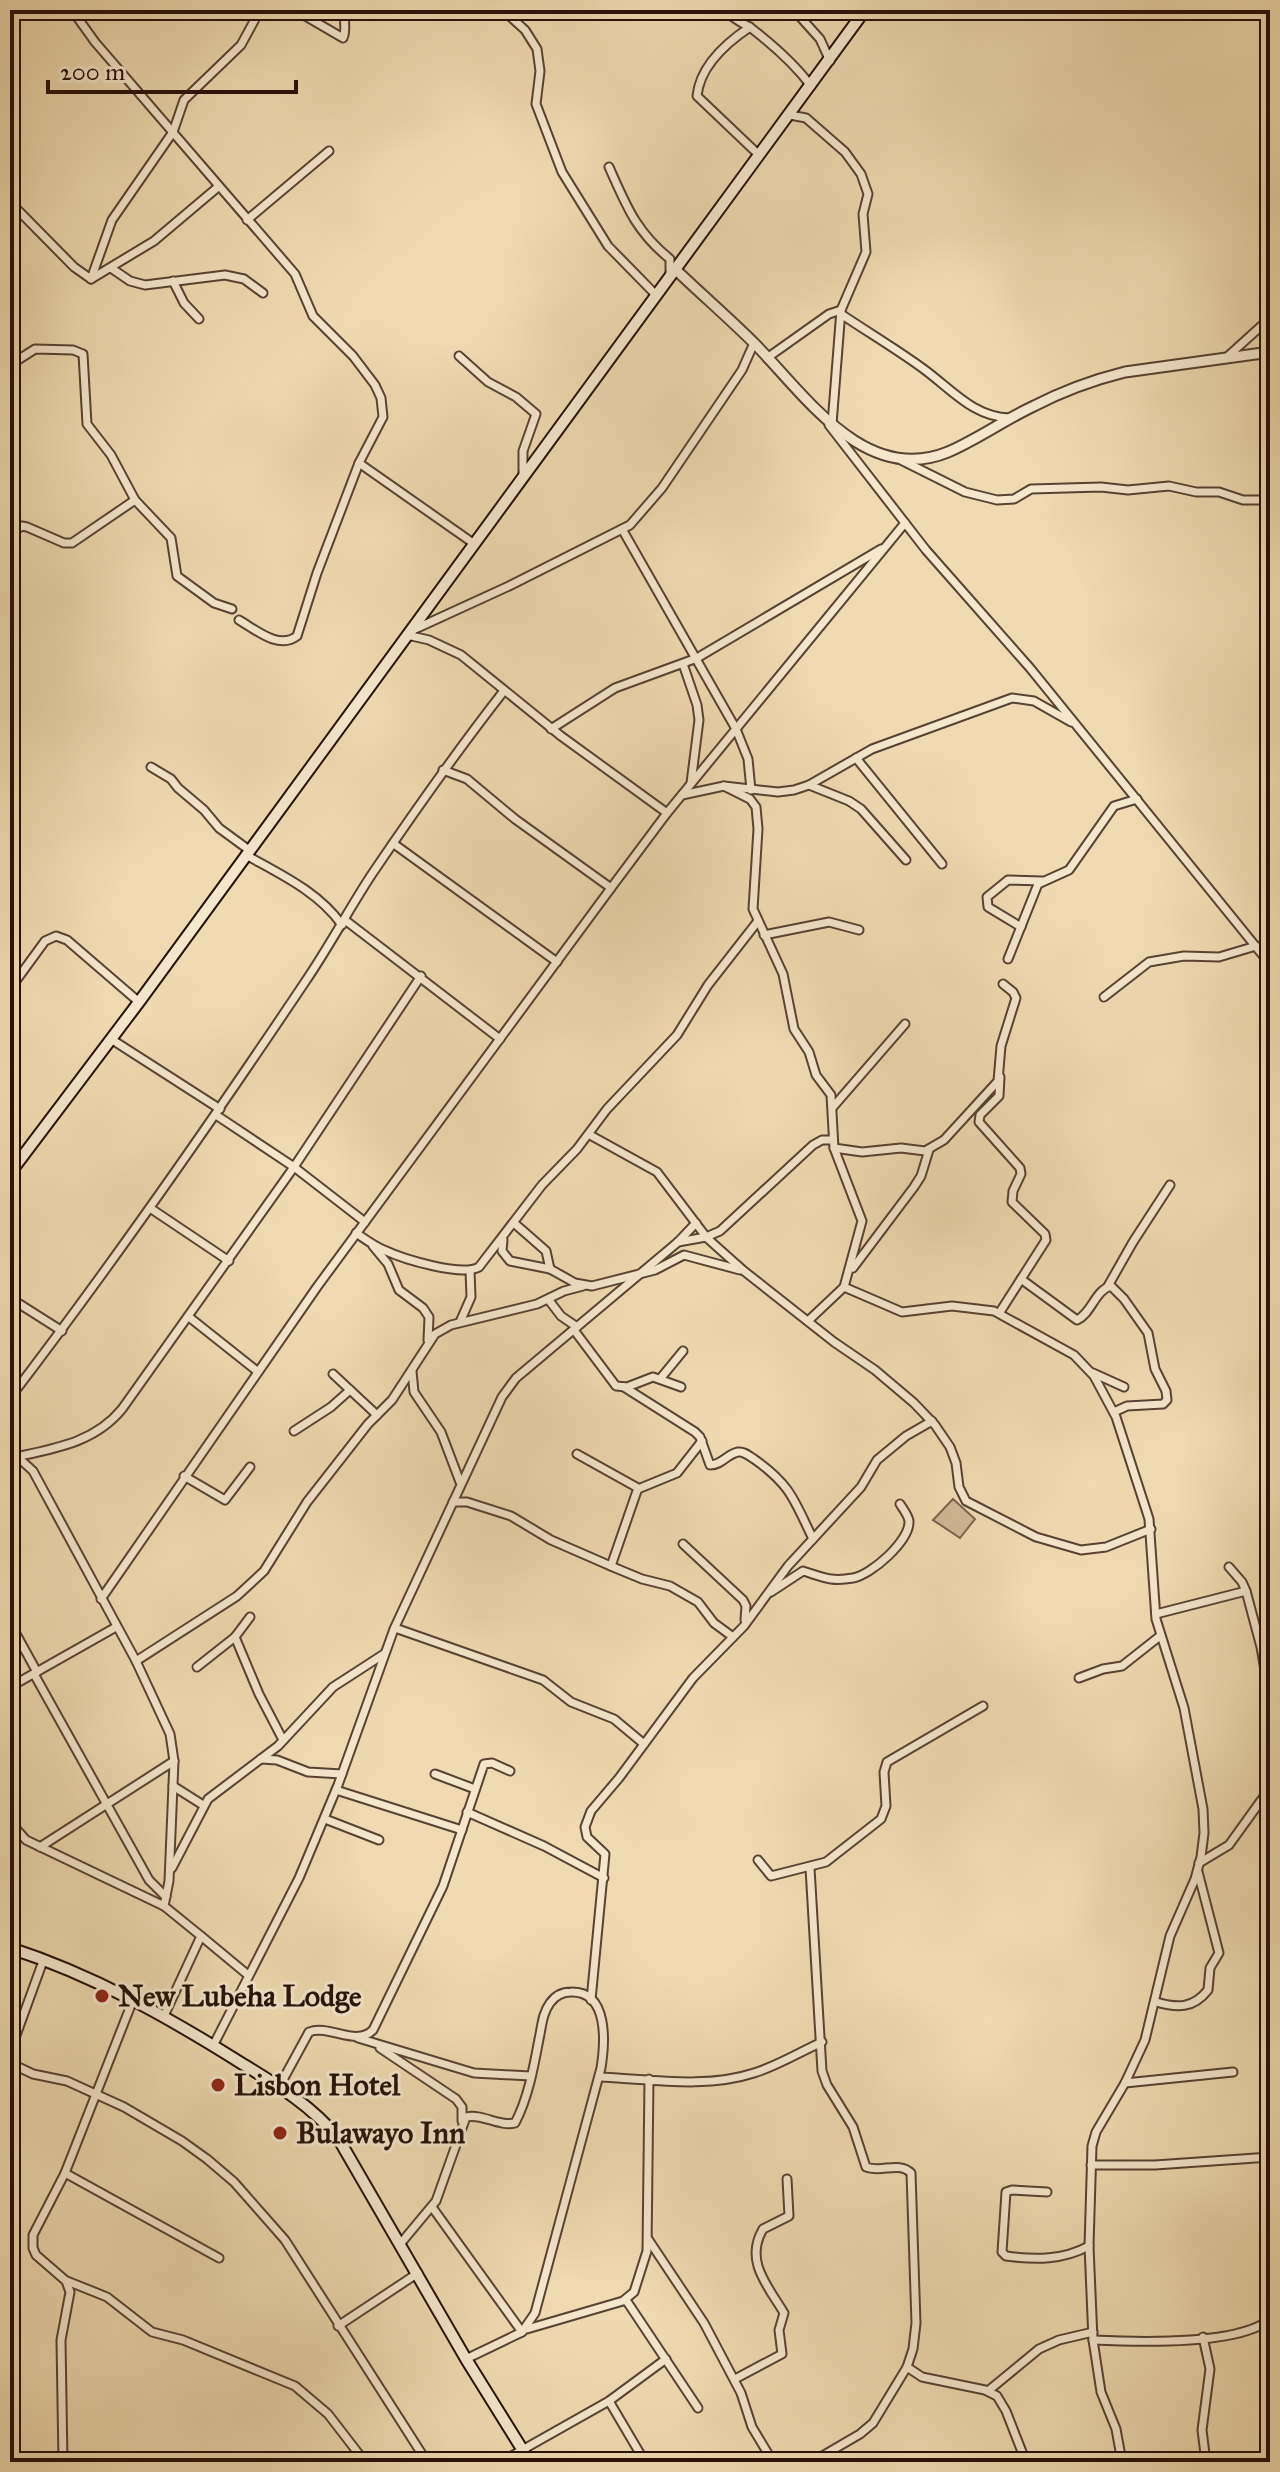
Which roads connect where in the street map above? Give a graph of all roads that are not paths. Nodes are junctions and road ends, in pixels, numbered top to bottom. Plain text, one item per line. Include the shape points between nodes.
1 (260, 10) edge
2 (295, 10) edge
3 (345, 10) edge
4 (503, 10) edge
5 (725, 10) edge
6 (794, 10) edge
7 (865, 10) edge
8 (74, 12) edge
9 (750, 27) junction
10 (830, 61) junction
11 (811, 86) junction
12 (790, 115) junction
13 (173, 132) junction
14 (329, 151) dead end
15 (759, 155) junction
16 (609, 167) dead end
17 (218, 187) junction
18 (10, 202) edge
19 (247, 220) junction
20 (111, 268) junction
21 (673, 272) junction
22 (91, 279) junction
23 (173, 281) junction
24 (263, 293) dead end
25 (656, 295) junction
26 (841, 312) junction
27 (1270, 318) edge
28 (199, 319) dead end
29 (754, 343) junction
30 (1270, 352) edge
31 (459, 356) dead end
32 (767, 358) junction
33 (1225, 358) junction
34 (10, 365) edge
35 (820, 414) junction
36 (1011, 418) junction
37 (832, 426) junction
38 (899, 459) junction
39 (359, 463) junction
40 (523, 473) junction
41 (135, 500) junction
42 (1270, 500) edge
43 (905, 523) junction
44 (622, 529) junction
45 (10, 534) edge
46 (473, 543) junction
47 (887, 546) junction
48 (232, 609) dead end
49 (239, 620) dead end
50 (407, 634) junction
51 (697, 658) junction
52 (683, 664) junction
53 (503, 692) junction
54 (1076, 725) junction
55 (551, 729) junction
56 (736, 729) junction
57 (856, 758) junction
58 (151, 767) dead end
59 (443, 770) junction
60 (691, 785) junction
61 (809, 785) junction
62 (724, 786) junction
63 (751, 788) junction
64 (682, 795) junction
65 (750, 799) junction
66 (1137, 799) junction
67 (667, 813) junction
68 (394, 844) junction
69 (248, 852) junction
70 (906, 860) dead end
71 (942, 864) dead end
72 (1042, 881) junction
73 (611, 888) junction
74 (758, 921) junction
75 (344, 922) junction
76 (1021, 927) junction
77 (859, 930) dead end
78 (764, 935) junction
79 (1256, 946) junction
80 (1008, 959) dead end
81 (557, 962) junction
82 (1270, 964) edge
83 (10, 972) edge
84 (421, 976) junction
85 (17, 980) junction
86 (1003, 984) dead end
87 (10, 989) edge
88 (1104, 997) dead end
89 (139, 1002) junction
90 (905, 1024) dead end
91 (111, 1039) junction
92 (500, 1039) junction
93 (1000, 1076) junction
94 (832, 1108) junction
95 (218, 1112) junction
96 (590, 1135) junction
97 (834, 1144) junction
98 (929, 1150) junction
99 (294, 1167) junction
100 (10, 1173) edge
101 (1170, 1185) dead end
102 (150, 1208) junction
103 (365, 1222) junction
104 (514, 1223) junction
105 (696, 1223) junction
106 (356, 1233) junction
107 (706, 1237) junction
108 (503, 1238) junction
109 (369, 1241) junction
110 (678, 1242) junction
111 (229, 1261) junction
112 (550, 1269) junction
113 (470, 1271) junction
114 (744, 1271) junction
115 (849, 1273) junction
116 (641, 1274) junction
117 (1021, 1279) junction
118 (583, 1286) junction
119 (1108, 1286) junction
120 (844, 1287) junction
121 (10, 1298) edge
122 (548, 1299) junction
123 (1000, 1312) junction
124 (189, 1317) junction
125 (808, 1321) junction
126 (460, 1322) junction
127 (576, 1328) junction
128 (62, 1331) junction
129 (428, 1342) junction
130 (683, 1351) dead end
131 (412, 1369) junction
132 (257, 1371) junction
133 (1091, 1372) junction
134 (333, 1374) dead end
135 (660, 1379) junction
136 (624, 1387) junction
137 (681, 1387) dead end
138 (1124, 1387) dead end
139 (400, 1389) junction
140 (350, 1390) junction
141 (416, 1397) junction
142 (10, 1398) edge
143 (1114, 1412) junction
144 (377, 1415) junction
145 (932, 1421) junction
146 (294, 1431) dead end
147 (702, 1441) junction
148 (10, 1450) edge
149 (577, 1454) dead end
150 (20, 1456) junction
151 (250, 1467) dead end
152 (184, 1476) junction
153 (460, 1483) junction
154 (638, 1489) junction
155 (453, 1502) junction
156 (900, 1504) dead end
157 (1151, 1529) junction
158 (813, 1539) junction
159 (683, 1544) dead end
160 (611, 1566) junction
161 (1229, 1567) dead end
162 (1246, 1591) junction
163 (765, 1597) junction
164 (101, 1599) junction
165 (1156, 1614) junction
166 (250, 1617) dead end
167 (10, 1623) edge
168 (744, 1626) junction
169 (116, 1627) junction
170 (395, 1628) junction
171 (1160, 1636) junction
172 (235, 1637) junction
173 (733, 1637) junction
174 (386, 1652) junction
175 (136, 1661) junction
176 (197, 1667) dead end
177 (36, 1673) junction
178 (1079, 1678) dead end
179 (10, 1687) edge
180 (1270, 1700) edge
181 (983, 1706) dead end
182 (281, 1743) junction
183 (644, 1744) junction
184 (261, 1759) junction
185 (174, 1761) junction
186 (285, 1763) junction
187 (510, 1771) dead end
188 (342, 1774) junction
189 (435, 1774) dead end
190 (173, 1786) junction
191 (1270, 1788) edge
192 (475, 1789) junction
193 (336, 1790) junction
194 (107, 1803) junction
195 (203, 1805) junction
196 (467, 1812) junction
197 (325, 1819) junction
198 (10, 1822) edge
199 (462, 1830) junction
200 (379, 1840) dead end
201 (40, 1847) junction
202 (758, 1860) dead end
203 (1198, 1867) junction
204 (810, 1868) junction
205 (170, 1873) junction
206 (604, 1878) junction
207 (165, 1901) junction
208 (201, 1936) junction
209 (10, 1948) edge
210 (43, 1961) junction
211 (248, 1975) junction
212 (133, 2000) junction
213 (591, 2000) junction
214 (1156, 2002) junction
215 (164, 2016) junction
216 (353, 2036) junction
217 (372, 2042) junction
218 (822, 2042) junction
219 (213, 2046) junction
220 (10, 2052) edge
221 (10, 2063) edge
222 (1233, 2072) dead end
223 (530, 2076) junction
224 (599, 2077) junction
225 (649, 2079) junction
226 (1125, 2083) junction
227 (279, 2087) junction
228 (97, 2095) junction
229 (463, 2126) junction
230 (1270, 2157) edge
231 (1091, 2165) junction
232 (65, 2173) junction
233 (787, 2179) dead end
234 (1047, 2192) dead end
235 (432, 2207) junction
236 (647, 2237) junction
237 (401, 2243) junction
238 (1089, 2246) junction
239 (219, 2258) dead end
240 (418, 2273) junction
241 (66, 2281) junction
242 (626, 2300) junction
243 (1270, 2319) edge
244 (338, 2326) junction
245 (524, 2331) junction
246 (1093, 2336) junction
247 (1203, 2337) junction
248 (466, 2359) junction
249 (666, 2359) junction
250 (907, 2367) junction
251 (735, 2379) junction
252 (988, 2391) junction
253 (609, 2401) junction
254 (698, 2408) dead end
255 (522, 2450) junction
256 (424, 2460) edge
257 (63, 2462) edge
258 (365, 2462) edge
259 (501, 2462) edge
260 (530, 2462) edge
261 (645, 2462) edge
262 (773, 2462) edge
263 (812, 2462) edge
264 (1026, 2462) edge
265 (1122, 2462) edge
266 (1206, 2462) edge

1 - 13 street via 241,45 189,93
2 - 3 street via 343,38
4 - 25 street via 537,49 536,104 562,172 608,246
5 - 9 street
6 - 10 street via 820,39
7 - 10 main road
8 - 13 street
9 - 11 street
9 - 15 street via 718,53 697,96
10 - 11 main road
11 - 12 main road
12 - 15 main road
12 - 26 street via 818,126 851,158 867,186 866,252
13 - 17 street
13 - 22 street via 112,220
14 - 19 street
15 - 21 main road
16 - 21 street via 641,231 671,260
17 - 19 street
17 - 20 street
18 - 22 street
19 - 39 street via 295,274 313,316 353,356 381,398 381,424
20 - 22 street
20 - 23 street via 136,283
21 - 25 main road
21 - 29 street
23 - 24 street via 238,276
23 - 28 street
25 - 40 main road
26 - 32 street via 829,314
26 - 36 street via 975,409
26 - 37 street
27 - 33 street
29 - 32 street
29 - 44 street via 742,370 662,488
30 - 33 street
31 - 40 street via 537,416 523,451
32 - 35 street
33 - 36 street via 1101,378
34 - 41 street via 35,349 83,354 87,424
35 - 37 street
35 - 43 street
36 - 38 street via 945,453
37 - 38 street
38 - 42 street via 965,492 997,500 1014,499 1031,489 1169,486
39 - 46 street
39 - 49 street via 297,636 281,642
40 - 46 main road
41 - 45 street via 72,543 22,526
41 - 48 street via 171,538 177,576 214,603
43 - 47 street
43 - 54 street
44 - 50 street
44 - 51 street
46 - 50 main road
47 - 51 street
47 - 56 street
50 - 53 street via 453,650
50 - 69 main road
51 - 52 street
51 - 56 street
52 - 55 street via 615,688
52 - 60 street via 699,720
53 - 55 street
53 - 59 street
54 - 57 street via 1018,697
54 - 66 street
55 - 67 street
56 - 60 street
56 - 63 street via 748,759
57 - 61 street
57 - 71 street
58 - 69 street via 171,779
59 - 68 street
59 - 73 street via 467,779
60 - 64 street
61 - 63 street via 786,792
61 - 70 street via 861,809
62 - 63 street
62 - 64 street
62 - 65 street
63 - 65 street
64 - 67 street
65 - 74 street via 758,816 752,902
66 - 72 street via 1114,806 1069,870
66 - 79 street
67 - 73 street
68 - 75 street
68 - 81 street
69 - 75 street
69 - 89 main road
72 - 76 street
72 - 76 street via 1008,880 987,897 988,907
73 - 81 street
74 - 78 street
74 - 96 street via 677,1035 607,1109
75 - 84 street
75 - 95 street
76 - 80 street
77 - 78 street via 829,922
78 - 94 street via 783,974 794,1029 831,1095
79 - 82 street
79 - 88 street via 1219,957 1149,962
81 - 92 street
83 - 85 street
84 - 92 street
84 - 99 street
85 - 87 street
85 - 89 street via 45,941 56,936
86 - 93 street via 1016,998 1001,1046
89 - 91 main road
90 - 94 street
91 - 95 street
91 - 100 main road
92 - 103 street
93 - 98 street via 958,1128
93 - 117 street via 999,1096 978,1120 1021,1171 1013,1205 1046,1238
94 - 97 street
95 - 99 street
95 - 102 street
96 - 104 street
96 - 105 street via 657,1172
97 - 98 street via 862,1152
97 - 107 street via 816,1142 731,1223
97 - 115 street via 862,1221
98 - 115 street via 914,1187
99 - 103 street
99 - 111 street
101 - 119 street
102 - 111 street
102 - 128 street
103 - 106 street
104 - 108 street
104 - 112 street via 546,1251
105 - 107 street
105 - 110 street
106 - 109 street
106 - 132 street
107 - 110 street
107 - 114 street
108 - 112 street via 506,1259
108 - 113 street via 482,1265
109 - 113 street via 394,1254
109 - 129 street via 388,1264 399,1290 429,1317
110 - 116 street
111 - 124 street
112 - 118 street
113 - 126 street via 471,1297
114 - 116 street via 684,1255
114 - 125 street
115 - 120 street
116 - 118 street
116 - 127 street
117 - 119 street via 1077,1320
117 - 123 street
118 - 122 street
119 - 143 street via 1121,1295 1148,1333 1167,1396 1163,1404
120 - 123 street via 902,1312 966,1306
120 - 125 street
121 - 128 street
122 - 126 street
122 - 127 street
123 - 133 street via 1074,1355
124 - 132 street
124 - 150 street via 102,1429
125 - 145 street
126 - 129 street
127 - 136 street via 612,1382
127 - 153 street via 510,1385
128 - 142 street
129 - 131 street
130 - 135 street
131 - 139 street
131 - 141 street
132 - 152 street
133 - 138 street
133 - 143 street
134 - 140 street
135 - 136 street
135 - 137 street
136 - 147 street
139 - 141 street
139 - 144 street
140 - 144 street
140 - 146 street
141 - 153 street via 441,1432
143 - 157 street
144 - 175 street via 307,1502 264,1571 237,1596
145 - 157 street via 954,1455 963,1497 1013,1526 1091,1550
145 - 158 street via 882,1456
147 - 154 street via 677,1473
147 - 158 street via 710,1465 743,1452 782,1480
148 - 150 street
149 - 154 street
150 - 164 street
151 - 152 street via 225,1500
152 - 164 street
153 - 155 street
154 - 160 street
155 - 160 street via 511,1516
155 - 170 street
156 - 163 street via 909,1520 907,1529 893,1552 864,1574 832,1580 799,1572
157 - 165 street
158 - 163 street
159 - 168 street via 743,1600
160 - 173 street via 670,1586 698,1602
161 - 162 street
162 - 165 street
162 - 180 street
163 - 168 street
164 - 169 street
165 - 171 street
166 - 172 street
167 - 177 street
168 - 173 street
169 - 175 street
169 - 177 street
170 - 174 street
170 - 183 street via 543,1680 571,1702 614,1719
171 - 178 street via 1122,1666
171 - 203 street via 1184,1708 1203,1809
172 - 176 street
172 - 182 street
173 - 183 street via 693,1678
174 - 182 street via 333,1687
174 - 188 street
175 - 185 street via 167,1724
177 - 179 street
177 - 194 street
181 - 204 street via 887,1762 881,1819 826,1862
182 - 184 street
182 - 186 street
183 - 206 street via 586,1820 587,1837 604,1851
184 - 186 street
184 - 195 street
185 - 190 street
185 - 194 street
186 - 188 street via 308,1772
187 - 192 street via 484,1764
188 - 193 street
189 - 192 street
190 - 195 street
190 - 205 street
191 - 203 street via 1229,1845
192 - 196 street
193 - 197 street
193 - 199 street
194 - 201 street
194 - 207 street
195 - 205 street
196 - 199 street
196 - 206 street
197 - 200 street
197 - 211 street
198 - 201 street via 20,1836
199 - 216 street via 430,1917 373,2030
201 - 207 street
202 - 204 street via 771,1876
203 - 214 street via 1170,1936
203 - 214 street via 1219,1953 1210,1968 1208,1990 1185,2007
204 - 218 street
205 - 207 street
206 - 213 street
207 - 208 street
208 - 211 street
208 - 215 street
209 - 210 main road
210 - 212 main road
210 - 220 street
211 - 219 street
212 - 215 main road
212 - 228 street
213 - 223 street via 575,1991 550,2003
213 - 224 street via 603,2025
214 - 226 street
215 - 219 main road
216 - 217 street
216 - 227 street via 309,2032
217 - 223 street via 474,2073
217 - 229 street via 456,2099
218 - 225 street via 742,2076 703,2082
218 - 250 street via 824,2079 853,2127 866,2167 901,2167 911,2173 916,2323
219 - 227 main road
221 - 228 street
222 - 226 street
223 - 229 street via 515,2123 469,2115
224 - 225 street
224 - 245 street via 535,2313
225 - 236 street
226 - 231 street via 1096,2132
227 - 237 main road via 312,2109 338,2138
228 - 232 street
228 - 244 street via 182,2141 234,2182 285,2240
229 - 235 street
230 - 231 street
231 - 238 street
232 - 239 street
232 - 241 street via 32,2242 36,2255
233 - 251 street via 789,2216 763,2229 755,2252 763,2281 784,2313 778,2334 782,2354
234 - 238 street via 1006,2192 1002,2252 1046,2259
235 - 237 street
235 - 245 street
236 - 242 street via 646,2262
236 - 251 street
237 - 240 main road
238 - 246 street
240 - 244 street
240 - 248 main road
241 - 257 street via 70,2299 61,2340
241 - 258 street via 107,2297 152,2332 295,2386 328,2414
242 - 245 street
242 - 249 street
243 - 247 street via 1254,2330
244 - 256 street
245 - 248 street
246 - 247 street via 1148,2342
246 - 252 street via 1059,2340 1039,2349
246 - 265 street via 1101,2392
247 - 266 street via 1210,2369 1202,2430
248 - 255 main road
249 - 253 street
249 - 254 street
250 - 252 street via 922,2377
250 - 263 street via 867,2430
251 - 262 street via 749,2420
252 - 264 street via 1001,2401
253 - 255 street
253 - 261 street
255 - 259 street
255 - 260 main road

